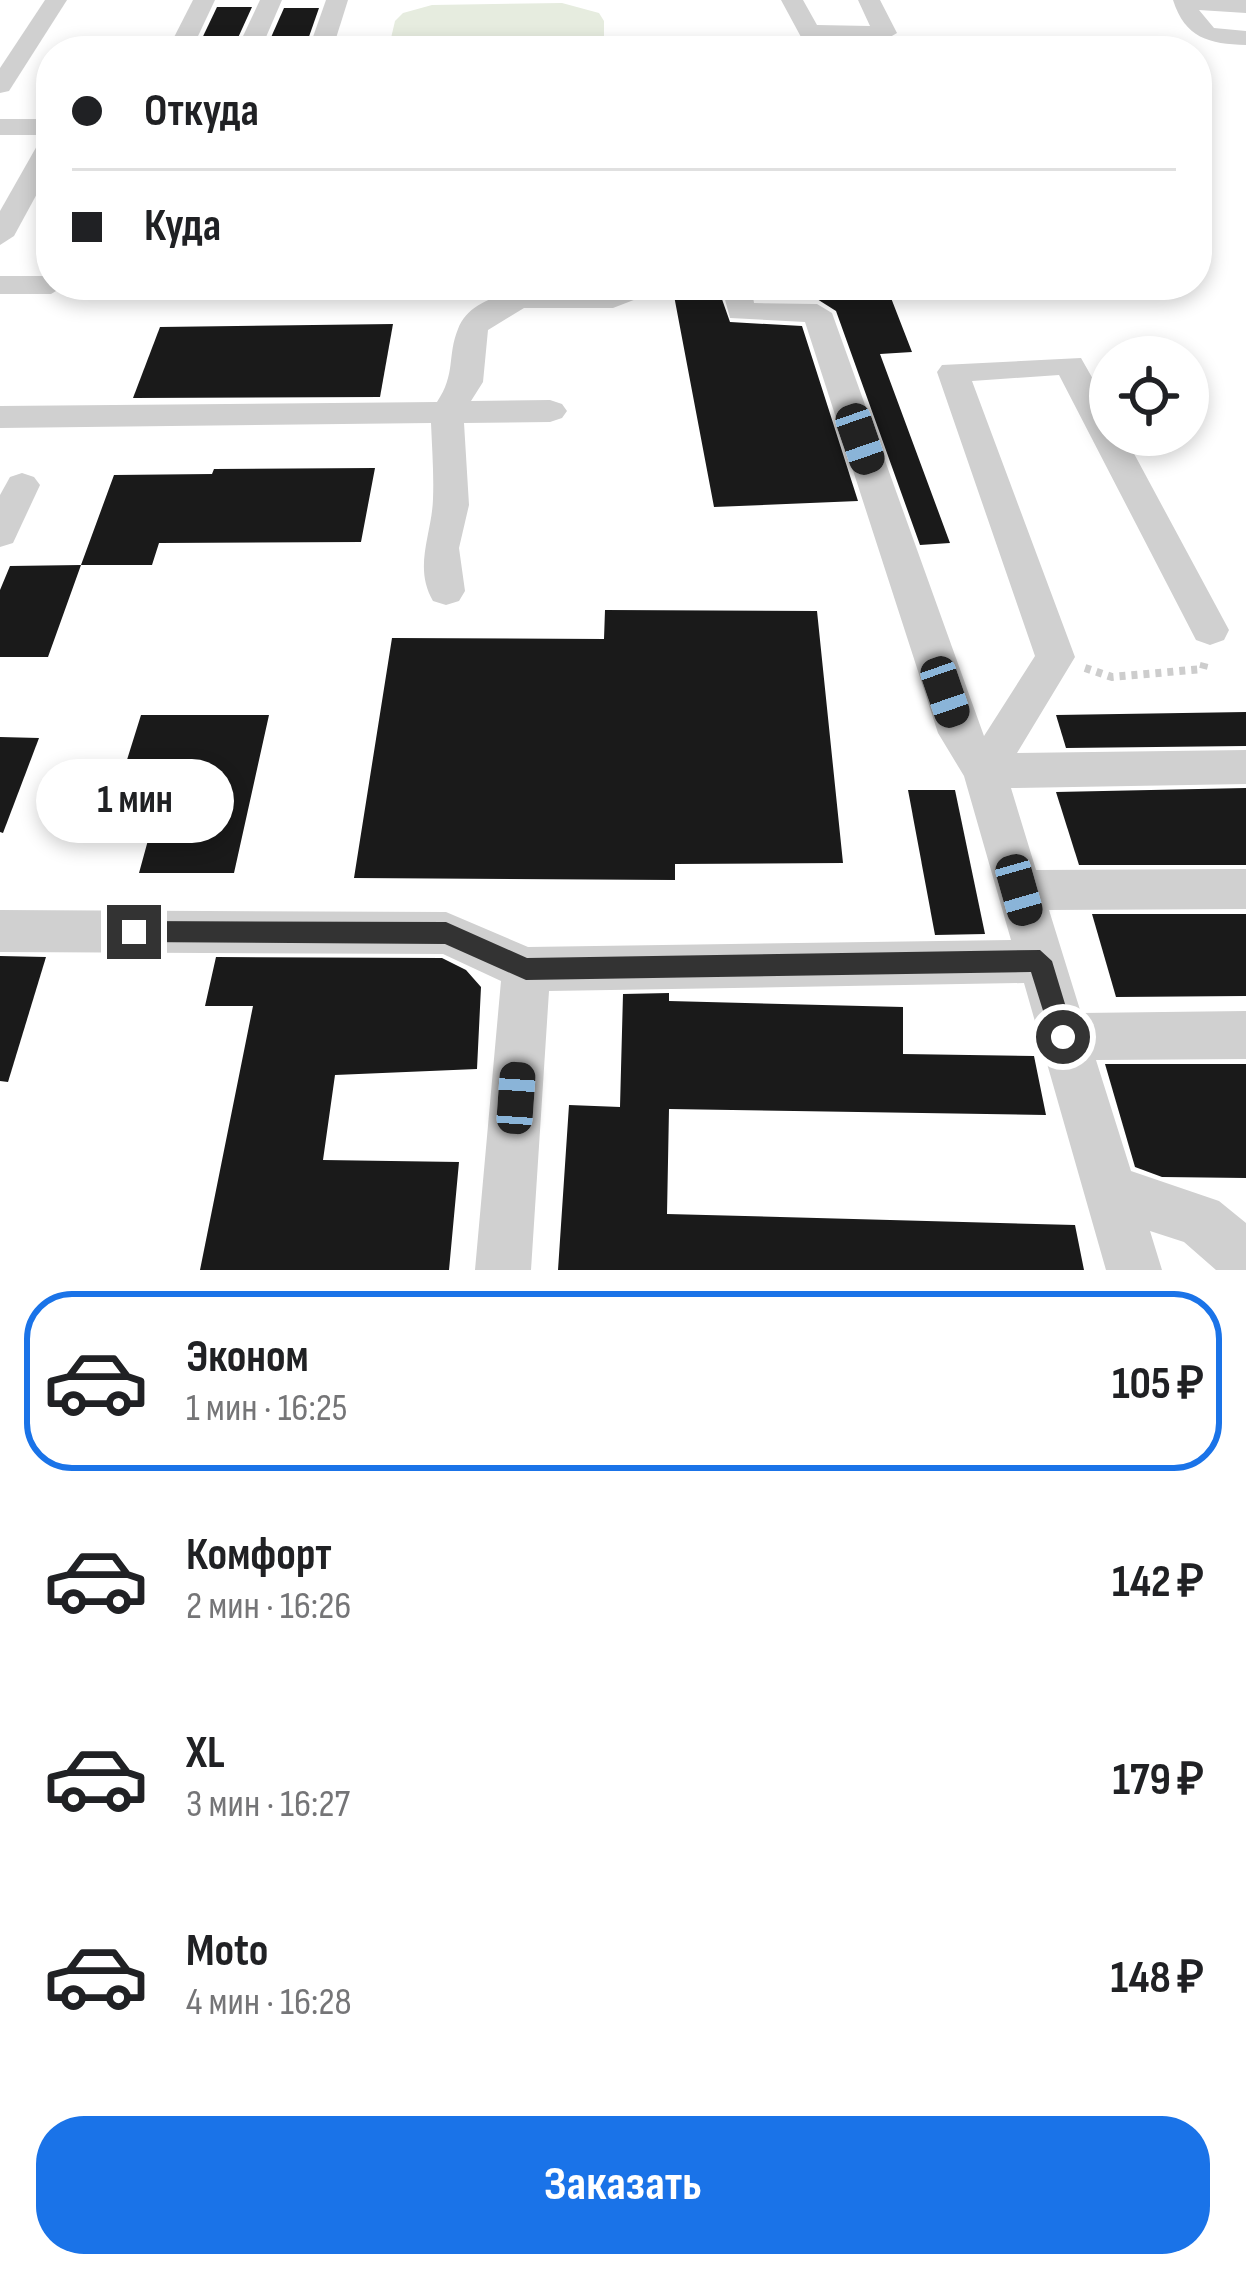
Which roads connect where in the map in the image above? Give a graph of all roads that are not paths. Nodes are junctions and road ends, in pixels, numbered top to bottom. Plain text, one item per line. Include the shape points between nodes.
1 (56, 0) edge
2 (204, 0) edge
3 (271, 0) edge
4 (337, 0) edge
5 (792, 0) edge
6 (869, 0) edge
7 (1184, 1) edge
8 (1246, 6) edge
9 (186, 36) edge
10 (255, 36) edge
11 (325, 36) edge
12 (1206, 36) edge
13 (1212, 36) edge
14 (1246, 38) edge
15 (0, 40) edge
16 (30, 41) junction
17 (0, 86) edge
18 (0, 127) edge
19 (36, 127) edge
20 (36, 171) edge
21 (0, 236) edge
22 (0, 285) edge
23 (36, 285) edge
24 (517, 300) edge
25 (739, 300) edge
26 (550, 411) dead end
27 (447, 412) junction
28 (0, 417) edge
29 (22, 485) dead end
30 (0, 534) edge
31 (446, 591) dead end
32 (1210, 631) road end
33 (1246, 767) edge
34 (984, 771) junction
35 (1246, 889) edge
36 (1019, 890) junction
37 (0, 931) edge
38 (1040, 961) junction
39 (526, 969) junction
40 (1246, 1035) edge
41 (1063, 1037) junction
42 (1108, 1191) junction
43 (1223, 1220) edge
44 (1246, 1259) edge
45 (502, 1270) edge
46 (1133, 1270) edge

1 - 16 street
2 - 9 street
3 - 10 street
4 - 11 street
5 - 6 street via 809,32 885,33
7 - 8 street
7 - 12 street via 1191,26
13 - 14 street
15 - 16 street
16 - 17 street
18 - 19 street
20 - 21 street
22 - 23 street
24 - 27 street via 473,329 467,382
25 - 34 street via 741,312 817,313 959,734
26 - 27 street
27 - 28 street
27 - 31 street
29 - 30 street
32 - 34 street via 1070,365 952,372 1055,657
33 - 34 street
34 - 36 street
35 - 36 street
36 - 38 street
37 - 39 street via 446,933
38 - 39 street
38 - 41 street
39 - 45 street
40 - 41 street
41 - 42 street
42 - 43 street
42 - 46 street
43 - 44 street

